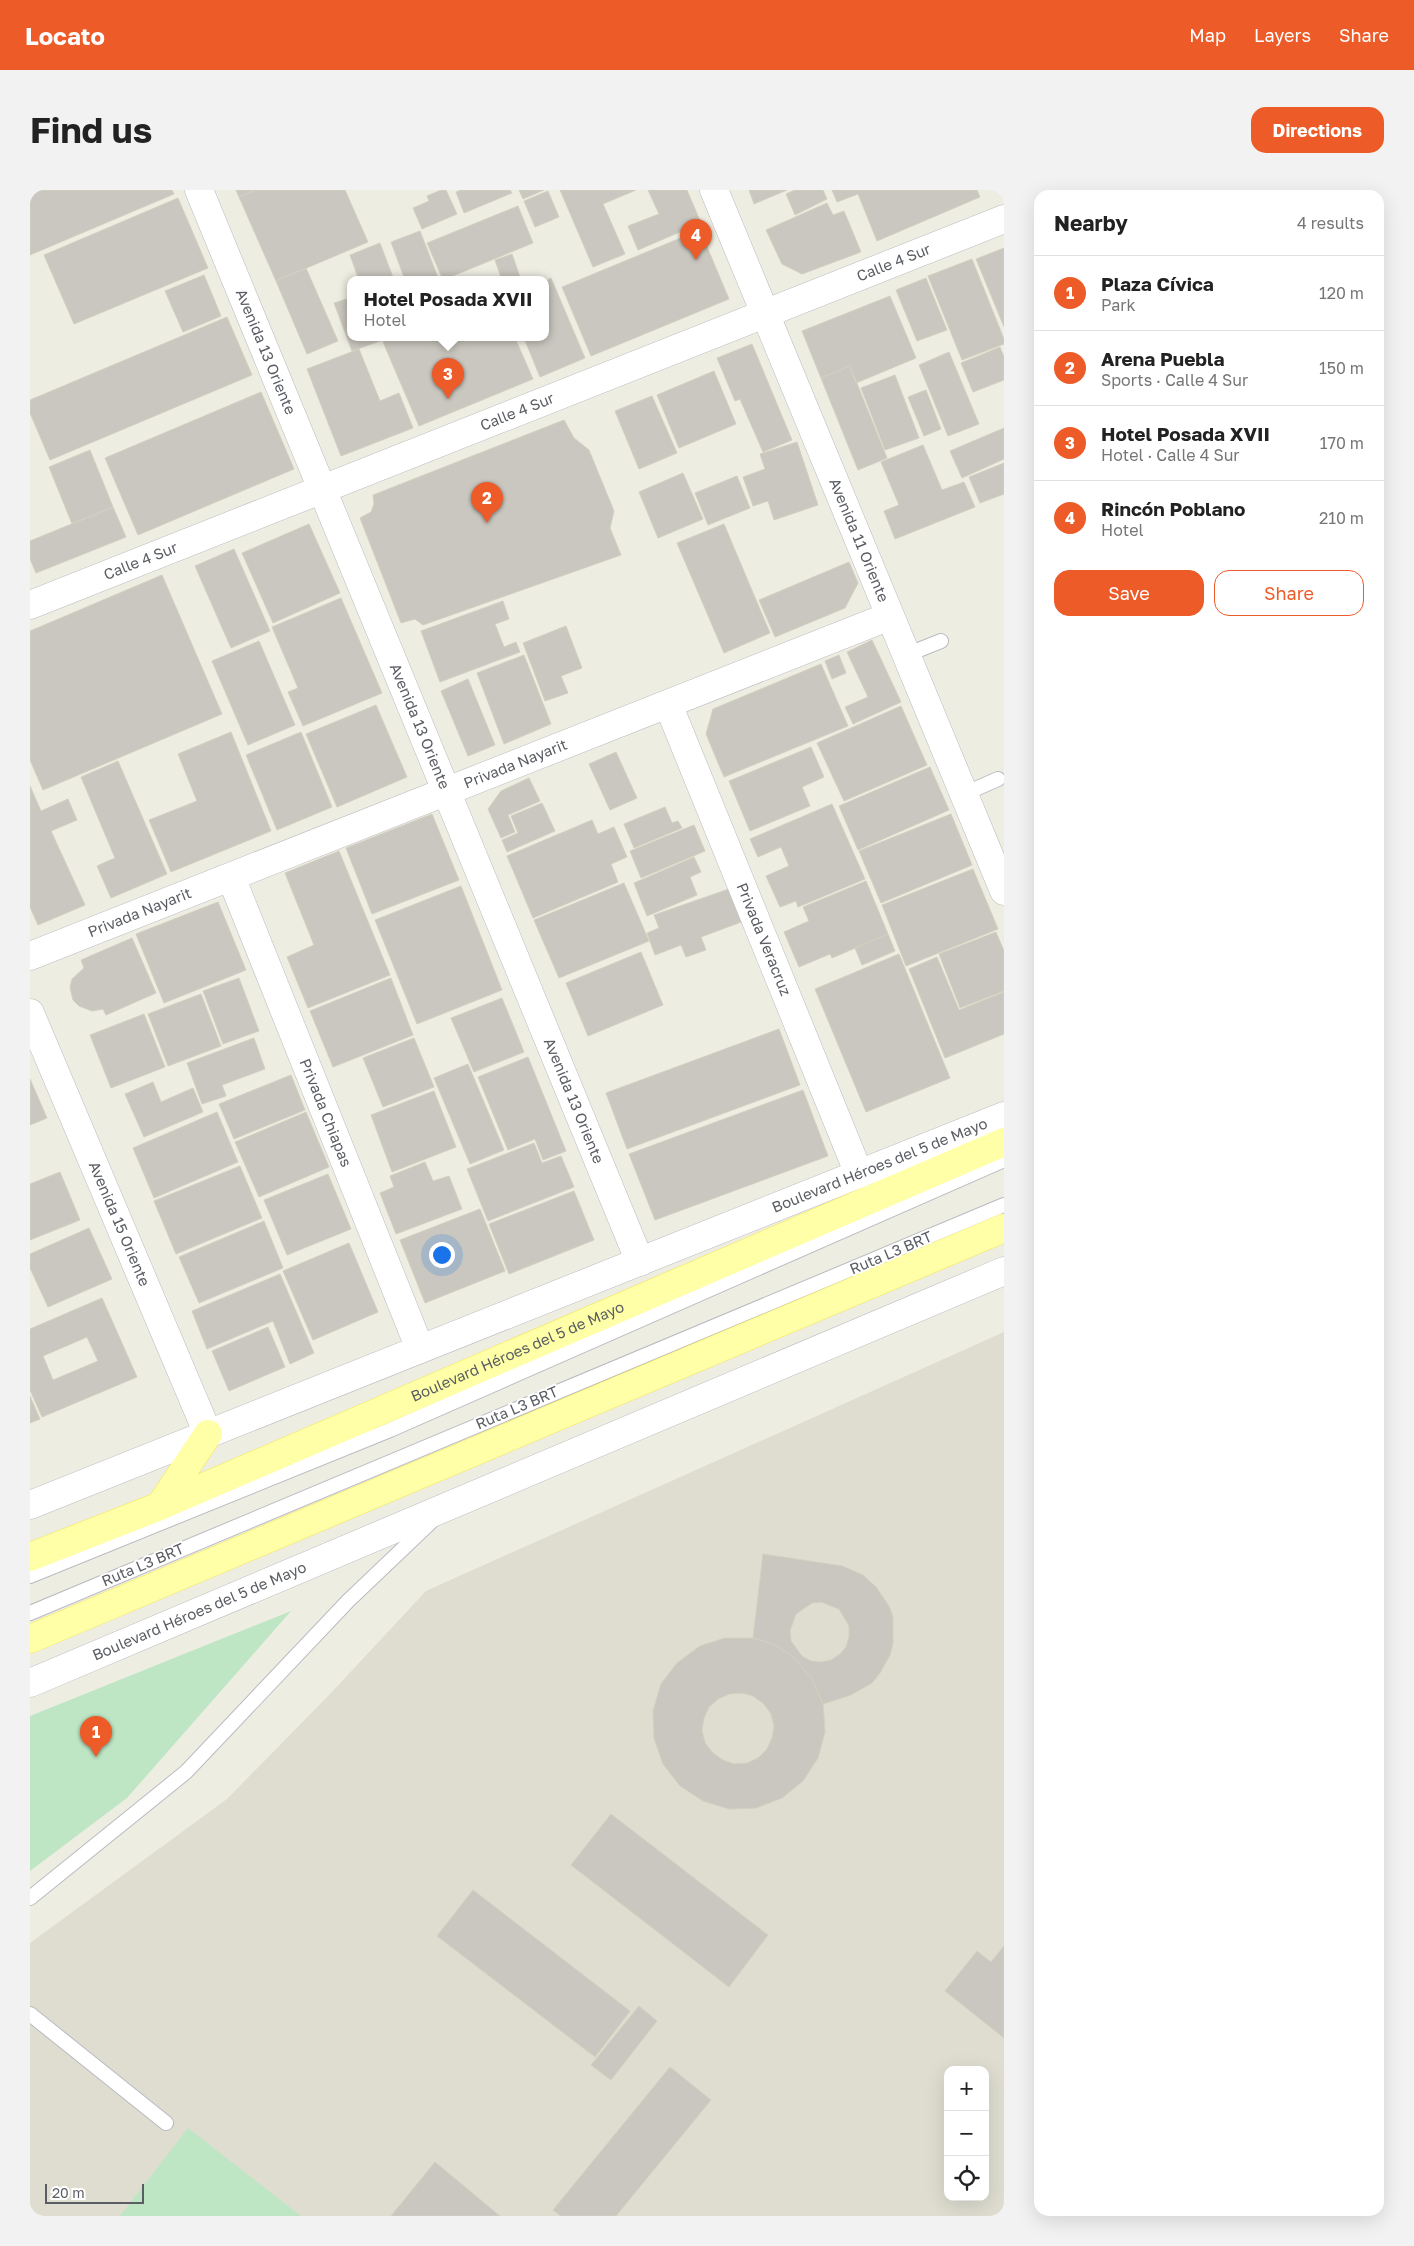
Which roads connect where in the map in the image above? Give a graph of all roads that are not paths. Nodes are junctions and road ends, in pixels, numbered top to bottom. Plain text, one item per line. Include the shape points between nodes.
1 (200, 190) edge
2 (714, 190) edge
3 (1004, 219) edge
4 (766, 314) junction
5 (323, 489) junction
6 (30, 606) edge
7 (890, 616) junction
8 (941, 640) dead end
9 (906, 655) junction
10 (668, 704) junction
11 (998, 779) dead end
12 (447, 792) junction
13 (964, 794) junction
14 (231, 877) junction
15 (1004, 891) edge
16 (30, 956) edge
17 (30, 1013) edge
18 (1004, 1116) edge
19 (1004, 1142) edge
20 (1004, 1160) edge
21 (860, 1174) junction
22 (1004, 1206) edge
23 (1004, 1228) edge
24 (640, 1262) junction
25 (1004, 1271) edge
26 (420, 1349) junction
27 (208, 1434) junction
28 (30, 1505) edge
29 (160, 1506) junction
30 (448, 1506) junction
31 (30, 1557) edge
32 (30, 1576) edge
33 (30, 1612) edge
34 (30, 1639) edge
35 (30, 1683) edge
36 (30, 1898) edge
37 (30, 2014) edge
38 (166, 2123) dead end

1 - 5 street, Avenida 13 Oriente
2 - 4 street, Avenida 11 Oriente
3 - 4 street, Calle 4 Sur
4 - 5 street, Calle 4 Sur
4 - 7 street, Avenida 11 Oriente
5 - 6 street, Calle 4 Sur
5 - 12 street, Avenida 13 Oriente
7 - 9 street, Avenida 11 Oriente
7 - 10 street, Privada Nayarit
8 - 9 lane
9 - 13 street, Avenida 11 Oriente
10 - 12 street, Privada Nayarit
10 - 21 street, Privada Veracruz
11 - 13 lane
12 - 14 street, Privada Nayarit
12 - 24 street, Avenida 13 Oriente
13 - 15 street, Avenida 11 Oriente
14 - 16 street, Privada Nayarit
14 - 26 street, Privada Chiapas
17 - 27 street, Avenida 15 Oriente
18 - 21 street, Boulevard Héroes del 5 de Mayo
19 - 29 main road, Boulevard Héroes del 5 de Mayo
20 - 32 lane via 390,1430
21 - 24 street, Boulevard Héroes del 5 de Mayo
22 - 33 lane, Ruta L3 BRT
23 - 34 main road
24 - 26 street, Boulevard Héroes del 5 de Mayo
25 - 30 street, Boulevard Héroes del 5 de Mayo
26 - 27 street, Boulevard Héroes del 5 de Mayo
27 - 28 street, Boulevard Héroes del 5 de Mayo
27 - 29 main road
29 - 31 main road, Boulevard Héroes del 5 de Mayo
30 - 35 street, Boulevard Héroes del 5 de Mayo
30 - 36 lane via 348,1601 186,1772
37 - 38 lane

